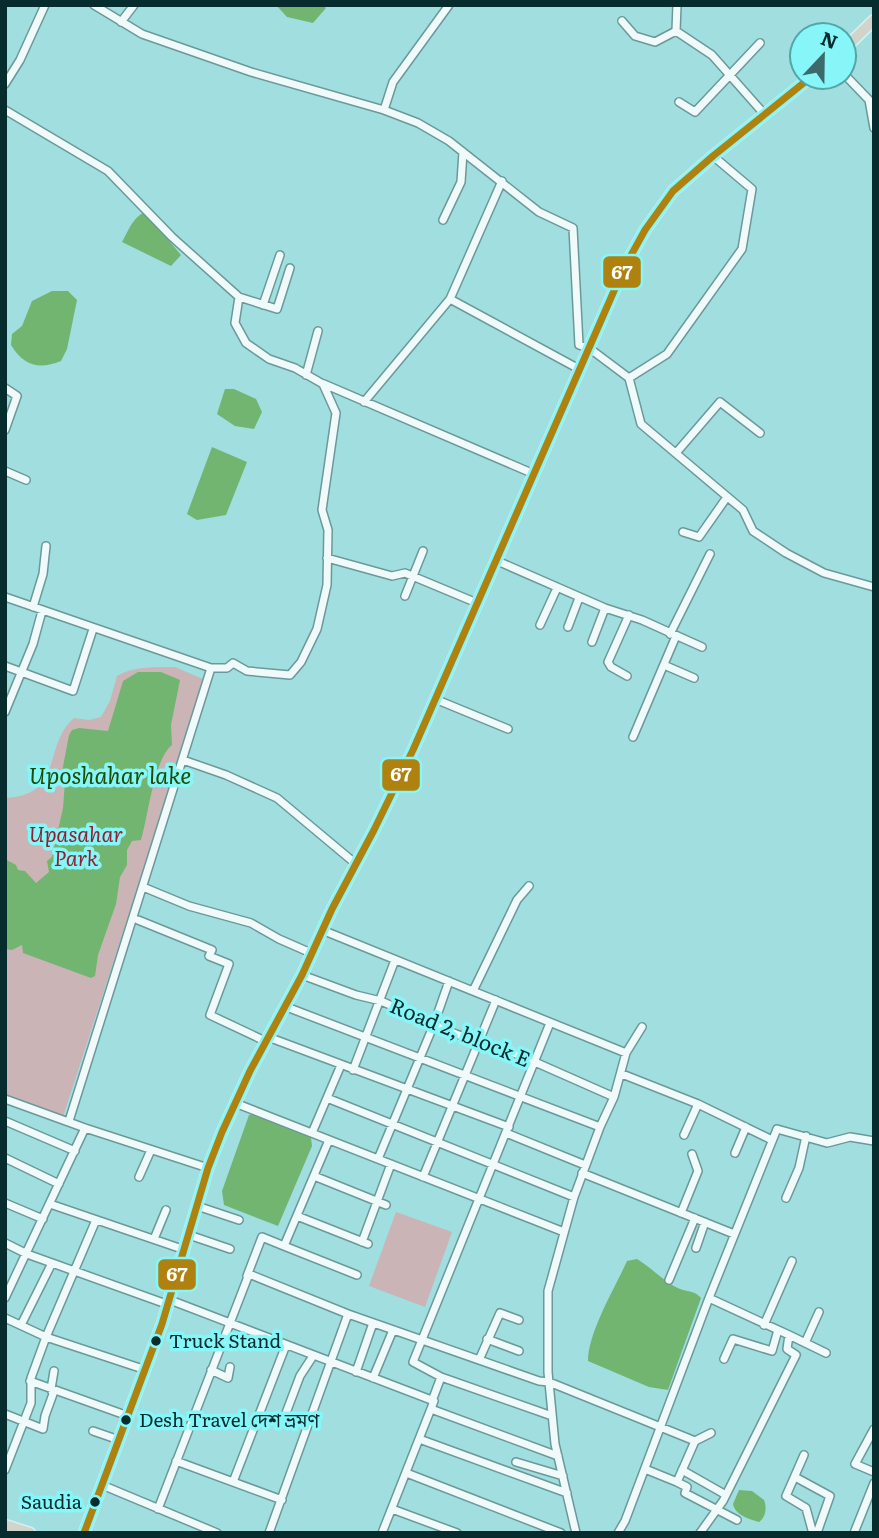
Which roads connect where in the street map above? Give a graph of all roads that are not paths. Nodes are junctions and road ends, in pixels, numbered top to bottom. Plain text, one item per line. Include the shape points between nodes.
1 (45, 5) edge
2 (94, 5) edge
3 (135, 5) edge
4 (449, 5) edge
5 (677, 5) edge
6 (874, 20) edge
7 (622, 21) dead end
8 (121, 22) junction
9 (676, 31) junction
10 (858, 35) edge
11 (760, 43) dead end
12 (730, 75) junction
13 (5, 85) edge
14 (858, 89) edge
15 (794, 91) edge
16 (679, 102) dead end
17 (5, 110) edge
18 (384, 110) junction
19 (765, 115) junction
20 (874, 128) edge
21 (463, 152) junction
22 (713, 156) junction
23 (502, 181) junction
24 (443, 220) dead end
25 (280, 256) dead end
26 (290, 268) dead end
27 (239, 298) junction
28 (450, 299) junction
29 (263, 304) junction
30 (318, 331) dead end
31 (589, 348) junction
32 (579, 369) junction
33 (306, 374) junction
34 (629, 378) junction
35 (323, 384) junction
36 (5, 388) edge
37 (364, 402) junction
38 (5, 430) edge
39 (760, 433) dead end
40 (676, 453) junction
41 (5, 471) edge
42 (534, 474) junction
43 (26, 480) dead end
44 (727, 498) junction
45 (683, 532) dead end
46 (46, 546) dead end
47 (423, 551) dead end
48 (710, 554) dead end
49 (327, 558) junction
50 (495, 560) junction
51 (412, 576) junction
52 (874, 587) edge
53 (556, 588) junction
54 (404, 596) dead end
55 (5, 597) edge
56 (579, 597) junction
57 (477, 603) junction
58 (33, 607) junction
59 (605, 608) junction
60 (42, 611) junction
61 (629, 615) junction
62 (540, 625) dead end
63 (568, 627) dead end
64 (93, 629) junction
65 (673, 635) junction
66 (592, 642) dead end
67 (702, 647) dead end
68 (664, 665) junction
69 (5, 666) edge
70 (211, 668) junction
71 (20, 672) junction
72 (627, 676) dead end
73 (694, 678) dead end
74 (435, 699) junction
75 (5, 712) edge
76 (508, 729) dead end
77 (633, 737) dead end
78 (183, 760) junction
79 (356, 864) junction
80 (530, 886) dead end
81 (143, 887) junction
82 (138, 920) dead end
83 (322, 930) junction
84 (311, 953) junction
85 (395, 960) junction
86 (302, 975) junction
87 (449, 981) junction
88 (473, 991) junction
89 (496, 1000) junction
90 (381, 1001) junction
91 (284, 1006) junction
92 (550, 1023) junction
93 (434, 1024) junction
94 (642, 1027) dead end
95 (365, 1038) junction
96 (267, 1039) junction
97 (480, 1042) junction
98 (626, 1053) junction
99 (419, 1057) junction
100 (535, 1062) junction
101 (341, 1065) junction
102 (353, 1070) junction
103 (464, 1074) junction
104 (622, 1074) junction
105 (406, 1090) junction
106 (521, 1097) junction
107 (614, 1097) junction
108 (5, 1098) edge
109 (327, 1098) junction
110 (235, 1102) junction
111 (698, 1104) junction
112 (451, 1107) junction
113 (5, 1121) edge
114 (69, 1121) junction
115 (392, 1123) junction
116 (600, 1127) junction
117 (746, 1127) junction
118 (85, 1128) junction
119 (507, 1130) junction
120 (312, 1133) junction
121 (684, 1135) dead end
122 (806, 1136) junction
123 (329, 1140) junction
124 (772, 1140) junction
125 (438, 1141) junction
126 (874, 1141) edge
127 (151, 1150) junction
128 (75, 1151) junction
129 (735, 1153) dead end
130 (692, 1154) dead end
131 (5, 1158) edge
132 (378, 1159) junction
133 (391, 1164) junction
134 (493, 1164) junction
135 (208, 1168) junction
136 (584, 1169) junction
137 (314, 1176) junction
138 (139, 1177) dead end
139 (423, 1177) junction
140 (59, 1184) junction
141 (573, 1197) junction
142 (479, 1198) junction
143 (786, 1198) dead end
144 (377, 1201) junction
145 (5, 1203) edge
146 (50, 1204) junction
147 (386, 1205) dead end
148 (197, 1206) junction
149 (166, 1210) dead end
150 (681, 1213) junction
151 (297, 1216) junction
152 (695, 1218) junction
153 (43, 1219) junction
154 (96, 1220) junction
155 (239, 1220) dead end
156 (705, 1222) junction
157 (564, 1232) junction
158 (734, 1234) junction
159 (189, 1235) junction
160 (154, 1240) junction
161 (5, 1243) edge
162 (284, 1246) junction
163 (696, 1248) dead end
164 (230, 1249) dead end
165 (184, 1250) junction
166 (27, 1254) junction
167 (792, 1261) dead end
168 (52, 1263) junction
169 (76, 1271) junction
170 (357, 1275) dead end
171 (247, 1276) junction
172 (669, 1280) dead end
173 (5, 1298) edge
174 (709, 1298) junction
175 (170, 1302) junction
176 (819, 1312) dead end
177 (348, 1314) junction
178 (5, 1318) edge
179 (519, 1320) dead end
180 (229, 1322) junction
181 (373, 1323) junction
182 (21, 1325) junction
183 (764, 1325) junction
184 (393, 1330) junction
185 (778, 1330) junction
186 (789, 1335) junction
187 (46, 1337) junction
188 (487, 1339) junction
189 (422, 1340) junction
190 (805, 1343) junction
191 (286, 1345) junction
192 (519, 1351) dead end
193 (826, 1353) dead end
194 (313, 1356) junction
195 (724, 1359) dead end
196 (479, 1360) junction
197 (331, 1363) junction
198 (230, 1367) dead end
199 (146, 1370) junction
200 (211, 1370) junction
201 (54, 1371) dead end
202 (356, 1372) junction
203 (385, 1372) dead end
204 (441, 1377) junction
205 (373, 1378) junction
206 (30, 1381) junction
207 (381, 1382) junction
208 (549, 1382) junction
209 (51, 1389) junction
210 (432, 1405) junction
211 (286, 1413) dead end
212 (5, 1414) edge
213 (128, 1416) junction
214 (552, 1416) junction
215 (24, 1421) junction
216 (661, 1427) junction
217 (874, 1429) edge
218 (93, 1431) dead end
219 (711, 1433) dead end
220 (119, 1440) junction
221 (422, 1440) dead end
222 (695, 1441) junction
223 (558, 1455) junction
224 (804, 1455) dead end
225 (7, 1458) edge
226 (176, 1461) junction
227 (516, 1462) dead end
228 (5, 1469) edge
229 (645, 1469) junction
230 (682, 1470) junction
231 (874, 1472) edge
232 (409, 1474) dead end
233 (563, 1476) junction
234 (795, 1477) junction
235 (233, 1482) junction
236 (677, 1482) junction
237 (874, 1483) edge
238 (102, 1485) junction
239 (567, 1493) junction
240 (726, 1495) junction
241 (282, 1500) junction
242 (392, 1508) junction
243 (158, 1509) junction
244 (716, 1511) junction
245 (737, 1520) dead end
246 (624, 1524) junction
247 (5, 1525) edge
248 (30, 1533) edge
249 (84, 1533) edge
250 (217, 1533) edge
251 (270, 1533) edge
252 (382, 1533) edge
253 (457, 1533) edge
254 (561, 1533) edge
255 (576, 1533) edge
256 (618, 1533) edge
257 (626, 1533) edge
258 (701, 1533) edge
259 (816, 1533) edge
260 (854, 1533) edge

1 - 13 street
2 - 8 street
3 - 8 street
4 - 18 street via 393,82
5 - 9 street
6 - 10 highway
7 - 9 street via 635,36 655,42
8 - 18 street via 142,34 251,72
9 - 12 street via 712,55
11 - 12 street
12 - 16 street via 695,112
12 - 19 street
14 - 20 street via 869,100
15 - 19 highway
17 - 27 street via 108,171
18 - 21 street via 418,123
19 - 22 highway
21 - 23 street
21 - 24 street via 461,182
22 - 31 highway via 665,200 645,230
22 - 34 street via 752,189 742,249 667,354
23 - 28 street
23 - 31 street via 539,212 573,228 579,345
25 - 29 street
26 - 29 street via 277,309
27 - 29 street
27 - 33 street via 235,323 246,344
28 - 32 street
28 - 37 street
30 - 33 street
31 - 32 highway
31 - 34 street
32 - 42 highway
33 - 35 street
34 - 40 street via 641,424
35 - 37 street
35 - 49 street via 336,413 322,510 328,530
36 - 38 street via 17,396
37 - 42 street
39 - 40 street via 720,402
40 - 44 street
41 - 43 street
42 - 50 highway
44 - 45 street via 699,537
44 - 52 street via 743,510 753,531 786,553 824,573
46 - 58 street
47 - 51 street
48 - 65 street
49 - 51 street via 392,576
49 - 70 street via 327,585 317,629 290,675 247,671 233,663 227,668
50 - 53 street
50 - 57 highway
51 - 54 street
51 - 57 street
53 - 56 street
53 - 62 street
55 - 58 street
56 - 59 street
56 - 63 street
57 - 74 highway
58 - 60 street
59 - 61 street
59 - 66 street
60 - 64 street
60 - 71 street
61 - 65 street
61 - 72 street via 608,662
64 - 70 street
64 - 71 street via 73,691
65 - 67 street
65 - 68 street
68 - 73 street
68 - 77 street
69 - 71 street
70 - 78 street
71 - 75 street
74 - 76 street
74 - 79 highway
78 - 79 street via 277,798
78 - 81 street
79 - 83 highway
80 - 88 street via 517,900
81 - 84 street via 251,923
81 - 114 street
82 - 96 street via 212,950 209,956 229,964 210,1015
83 - 84 highway
83 - 85 street
84 - 86 highway
85 - 87 street
85 - 90 street
86 - 90 street, Road 2, block E
86 - 91 highway
87 - 88 street
87 - 93 street
88 - 89 street
89 - 92 street
89 - 97 street
90 - 93 street, Road 2, block E
90 - 95 street
91 - 95 street
91 - 96 highway
92 - 98 street
92 - 100 street
93 - 97 street, Road 2, block E
93 - 99 street
94 - 98 street
95 - 99 street
95 - 102 street
96 - 101 street
96 - 110 highway
97 - 100 street, Road 2, block E
97 - 103 street
98 - 104 street
99 - 103 street
99 - 105 street
100 - 106 street
100 - 107 street, Road 2, block E
101 - 102 street
101 - 109 street
102 - 105 street
103 - 106 street
103 - 112 street
104 - 107 street
104 - 111 street
105 - 112 street
105 - 115 street
106 - 116 street
106 - 119 street
107 - 116 street
108 - 114 street
109 - 115 street
109 - 120 street
110 - 120 street
110 - 135 highway
111 - 117 street
111 - 121 street
112 - 119 street
112 - 125 street
113 - 128 street
114 - 118 street
115 - 125 street
115 - 132 street
116 - 136 street
117 - 124 street
117 - 129 street
118 - 127 street
118 - 128 street
119 - 134 street
119 - 136 street
120 - 123 street
122 - 124 street via 776,1129
122 - 126 street via 827,1143 850,1137
122 - 143 street
123 - 132 street
123 - 137 street
124 - 158 street
125 - 134 street
125 - 139 street
127 - 135 street
127 - 138 street
128 - 140 street
130 - 150 street via 698,1171
131 - 140 street
132 - 133 street
133 - 139 street
133 - 144 street
134 - 141 street
134 - 142 street
135 - 148 highway
136 - 141 street
136 - 150 street
137 - 144 street
137 - 151 street
139 - 142 street
140 - 146 street
141 - 157 street
142 - 157 street
142 - 189 street
144 - 147 street
144 - 151 street via 365,1243
145 - 153 street
146 - 153 street
146 - 154 street
148 - 155 street
148 - 159 highway
149 - 160 street
150 - 152 street
151 - 162 street
152 - 156 street
152 - 172 street
153 - 166 street
154 - 160 street
154 - 169 street
156 - 158 street
156 - 163 street
157 - 208 street via 548,1291
158 - 174 street
159 - 164 street
159 - 165 highway
160 - 165 street
161 - 166 street
162 - 170 street
162 - 171 street via 262,1237
165 - 175 highway
166 - 168 street
166 - 173 street
167 - 183 street
168 - 169 street
168 - 182 street
169 - 175 street
169 - 187 street
171 - 177 street
171 - 180 street
174 - 183 street
174 - 216 street
175 - 180 street
175 - 199 highway
176 - 190 street
177 - 181 street
177 - 197 street
178 - 182 street
179 - 188 street via 499,1313
180 - 191 street
180 - 200 street
181 - 184 street
181 - 202 street
182 - 187 street
183 - 185 street
184 - 189 street
184 - 205 street
185 - 186 street
185 - 195 street via 772,1351 733,1339
186 - 190 street
186 - 240 street via 787,1349 796,1355
187 - 199 street
187 - 206 street
188 - 192 street
188 - 196 street
189 - 196 street
189 - 204 street via 413,1362
190 - 193 street
191 - 194 street
191 - 235 street
194 - 197 street
194 - 211 street via 299,1376
196 - 208 street
197 - 202 street
197 - 241 street
198 - 200 street via 227,1381
199 - 213 highway
200 - 226 street
201 - 209 street
202 - 205 street
203 - 207 street
204 - 210 street
204 - 214 street
205 - 207 street
206 - 209 street
206 - 215 street via 31,1403
207 - 210 street
208 - 214 street
208 - 216 street
209 - 213 street
209 - 215 street via 43,1429
210 - 223 street
210 - 242 street
212 - 215 street
213 - 220 highway
214 - 223 street
215 - 225 street
216 - 222 street
216 - 229 street
217 - 231 street via 855,1464
218 - 220 street
219 - 222 street
220 - 238 highway
221 - 239 street
222 - 230 street
223 - 233 street
224 - 234 street
225 - 228 street
226 - 235 street
226 - 243 street
227 - 233 street
229 - 236 street
229 - 246 street
230 - 236 street
230 - 240 street
232 - 254 street
233 - 239 street
234 - 259 street via 786,1496 806,1508
234 - 259 street via 830,1496
235 - 241 street
236 - 244 street via 687,1487 685,1493
237 - 260 street
238 - 243 street
238 - 249 highway
239 - 255 street
240 - 244 street
241 - 251 street
242 - 252 street
242 - 253 street
243 - 250 street
244 - 245 street
244 - 258 street
246 - 256 street
246 - 257 street
247 - 248 highway

